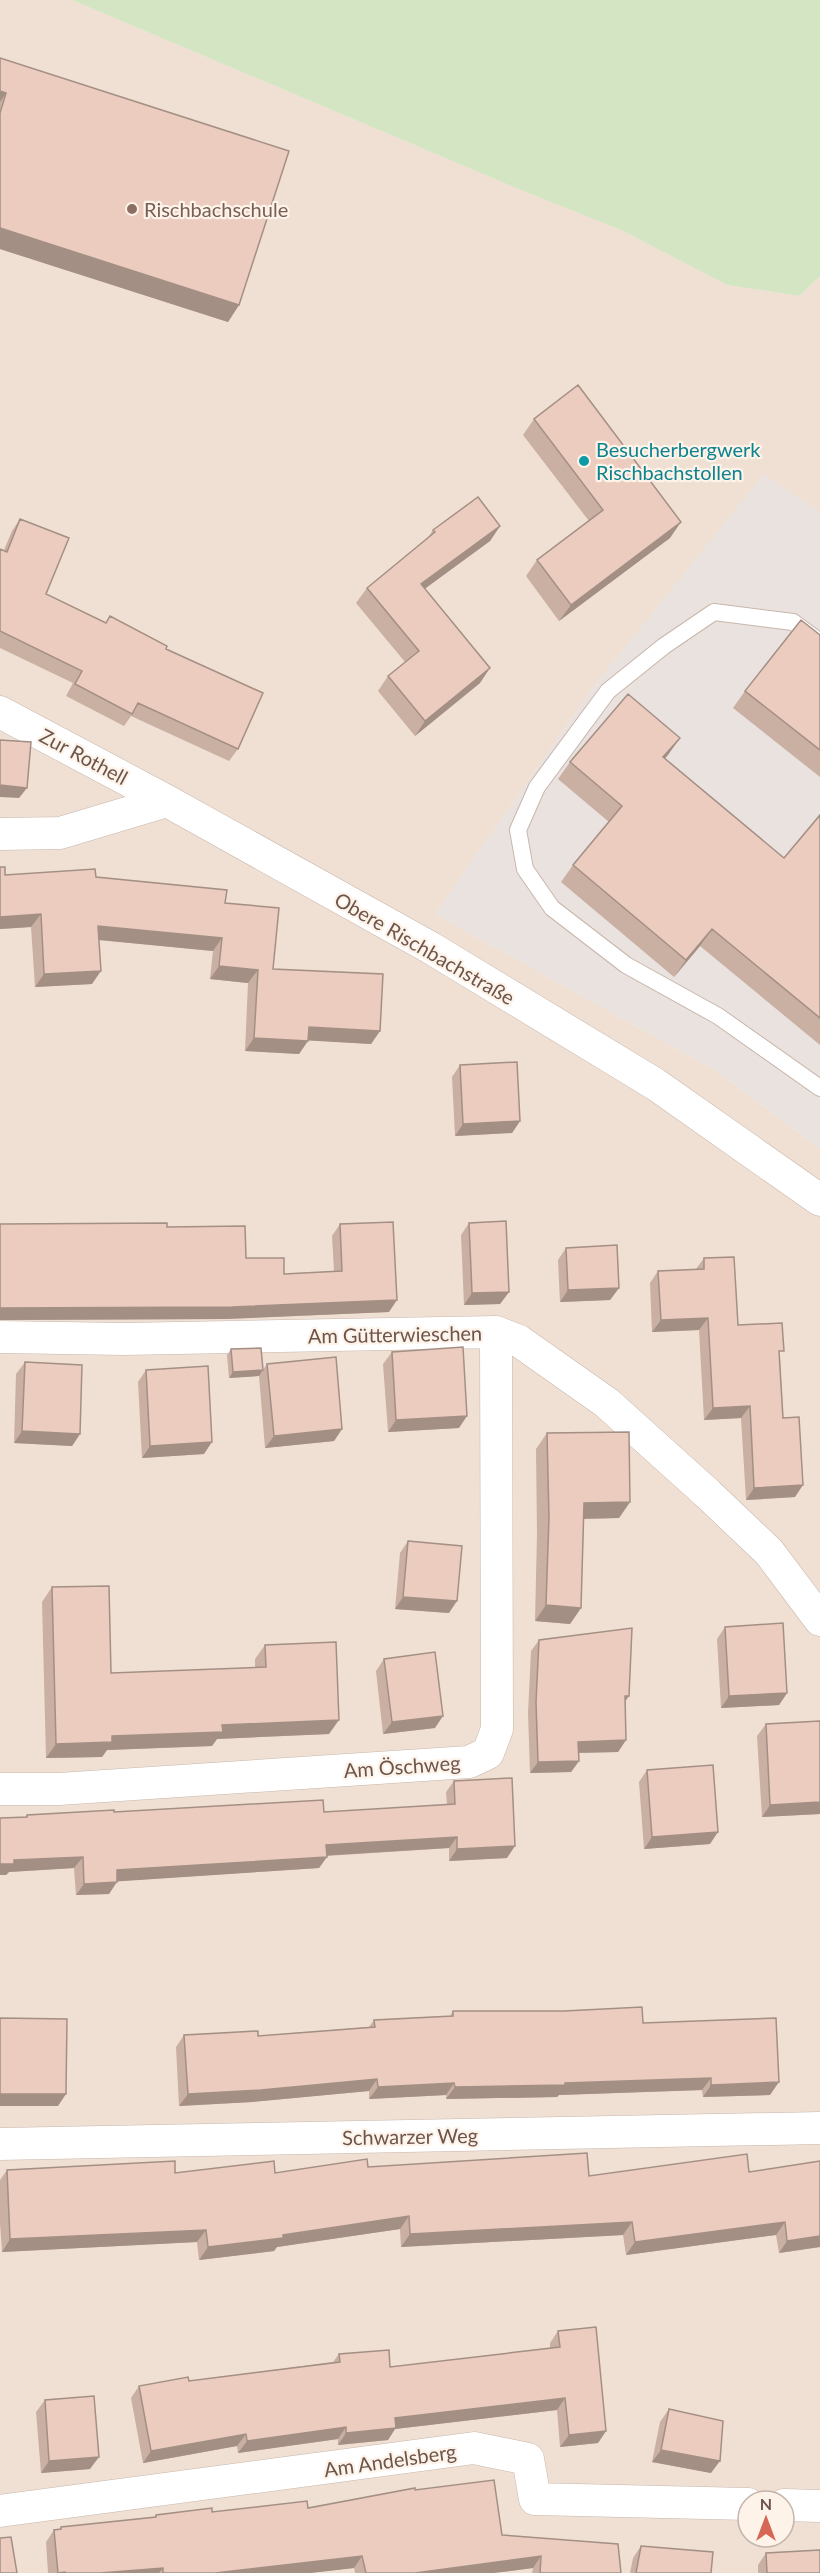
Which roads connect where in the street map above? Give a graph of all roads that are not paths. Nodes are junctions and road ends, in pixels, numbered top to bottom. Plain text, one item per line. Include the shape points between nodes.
1 (820, 642) edge
2 (0, 712) edge
3 (167, 801) junction
4 (0, 834) edge
5 (820, 1088) edge
6 (820, 1200) edge
7 (496, 1332) junction
8 (0, 1337) edge
9 (820, 1620) edge
10 (0, 1789) edge
11 (820, 2128) edge
12 (0, 2144) edge
13 (736, 2504) edge
14 (796, 2505) edge
15 (820, 2506) edge
16 (0, 2511) edge

1 - 5 lane via 793,622 714,612 609,691 537,787 518,830 525,869 552,908 626,965 718,1016
2 - 3 street, Zur Rothell
3 - 4 street via 60,833
3 - 6 street, Obere Rischbachstraße via 431,948 655,1084
7 - 8 street, Am Gütterwieschen via 124,1339
7 - 9 street, Am Gütterwieschen via 519,1341 607,1403 769,1552
7 - 10 street, Am Öschweg via 496,1729 488,1753 469,1762 59,1790
11 - 12 street, Schwarzer Weg
13 - 16 street, Am Andelsberg via 535,2499 528,2459 474,2448
14 - 15 street

